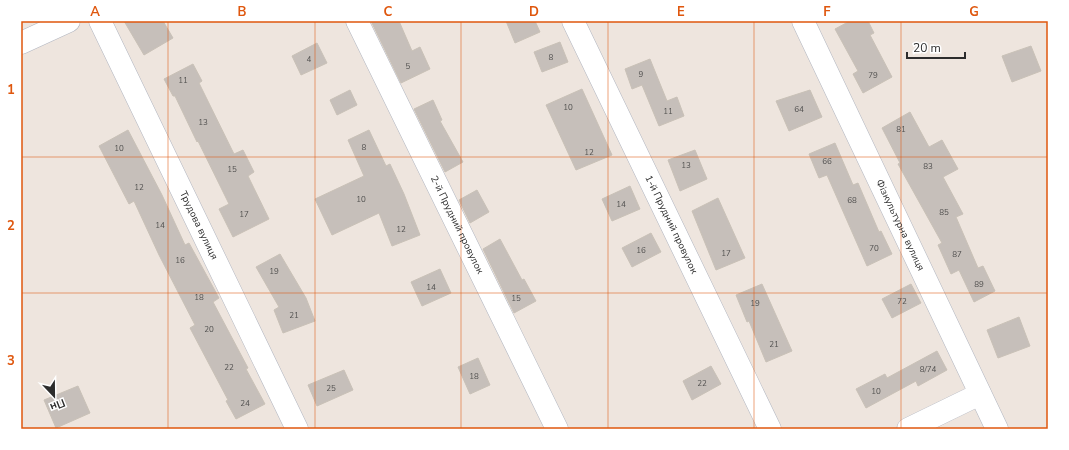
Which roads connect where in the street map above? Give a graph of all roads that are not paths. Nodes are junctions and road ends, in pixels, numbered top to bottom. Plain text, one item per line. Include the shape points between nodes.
1 (69, 21) edge
2 (100, 21) edge
3 (357, 21) edge
4 (573, 21) edge
5 (803, 21) edge
6 (21, 43) edge
7 (980, 394) junction
8 (297, 429) edge
9 (557, 429) edge
10 (770, 429) edge
11 (908, 429) edge
12 (997, 429) edge

1 - 6 street
2 - 8 street, Трудова вулиця
3 - 9 street, 2-й Прудний провулок
4 - 10 street, 1-й Прудний провулок
5 - 7 street, Фізкультурна вулиця
7 - 11 street
7 - 12 street, Фізкультурна вулиця

